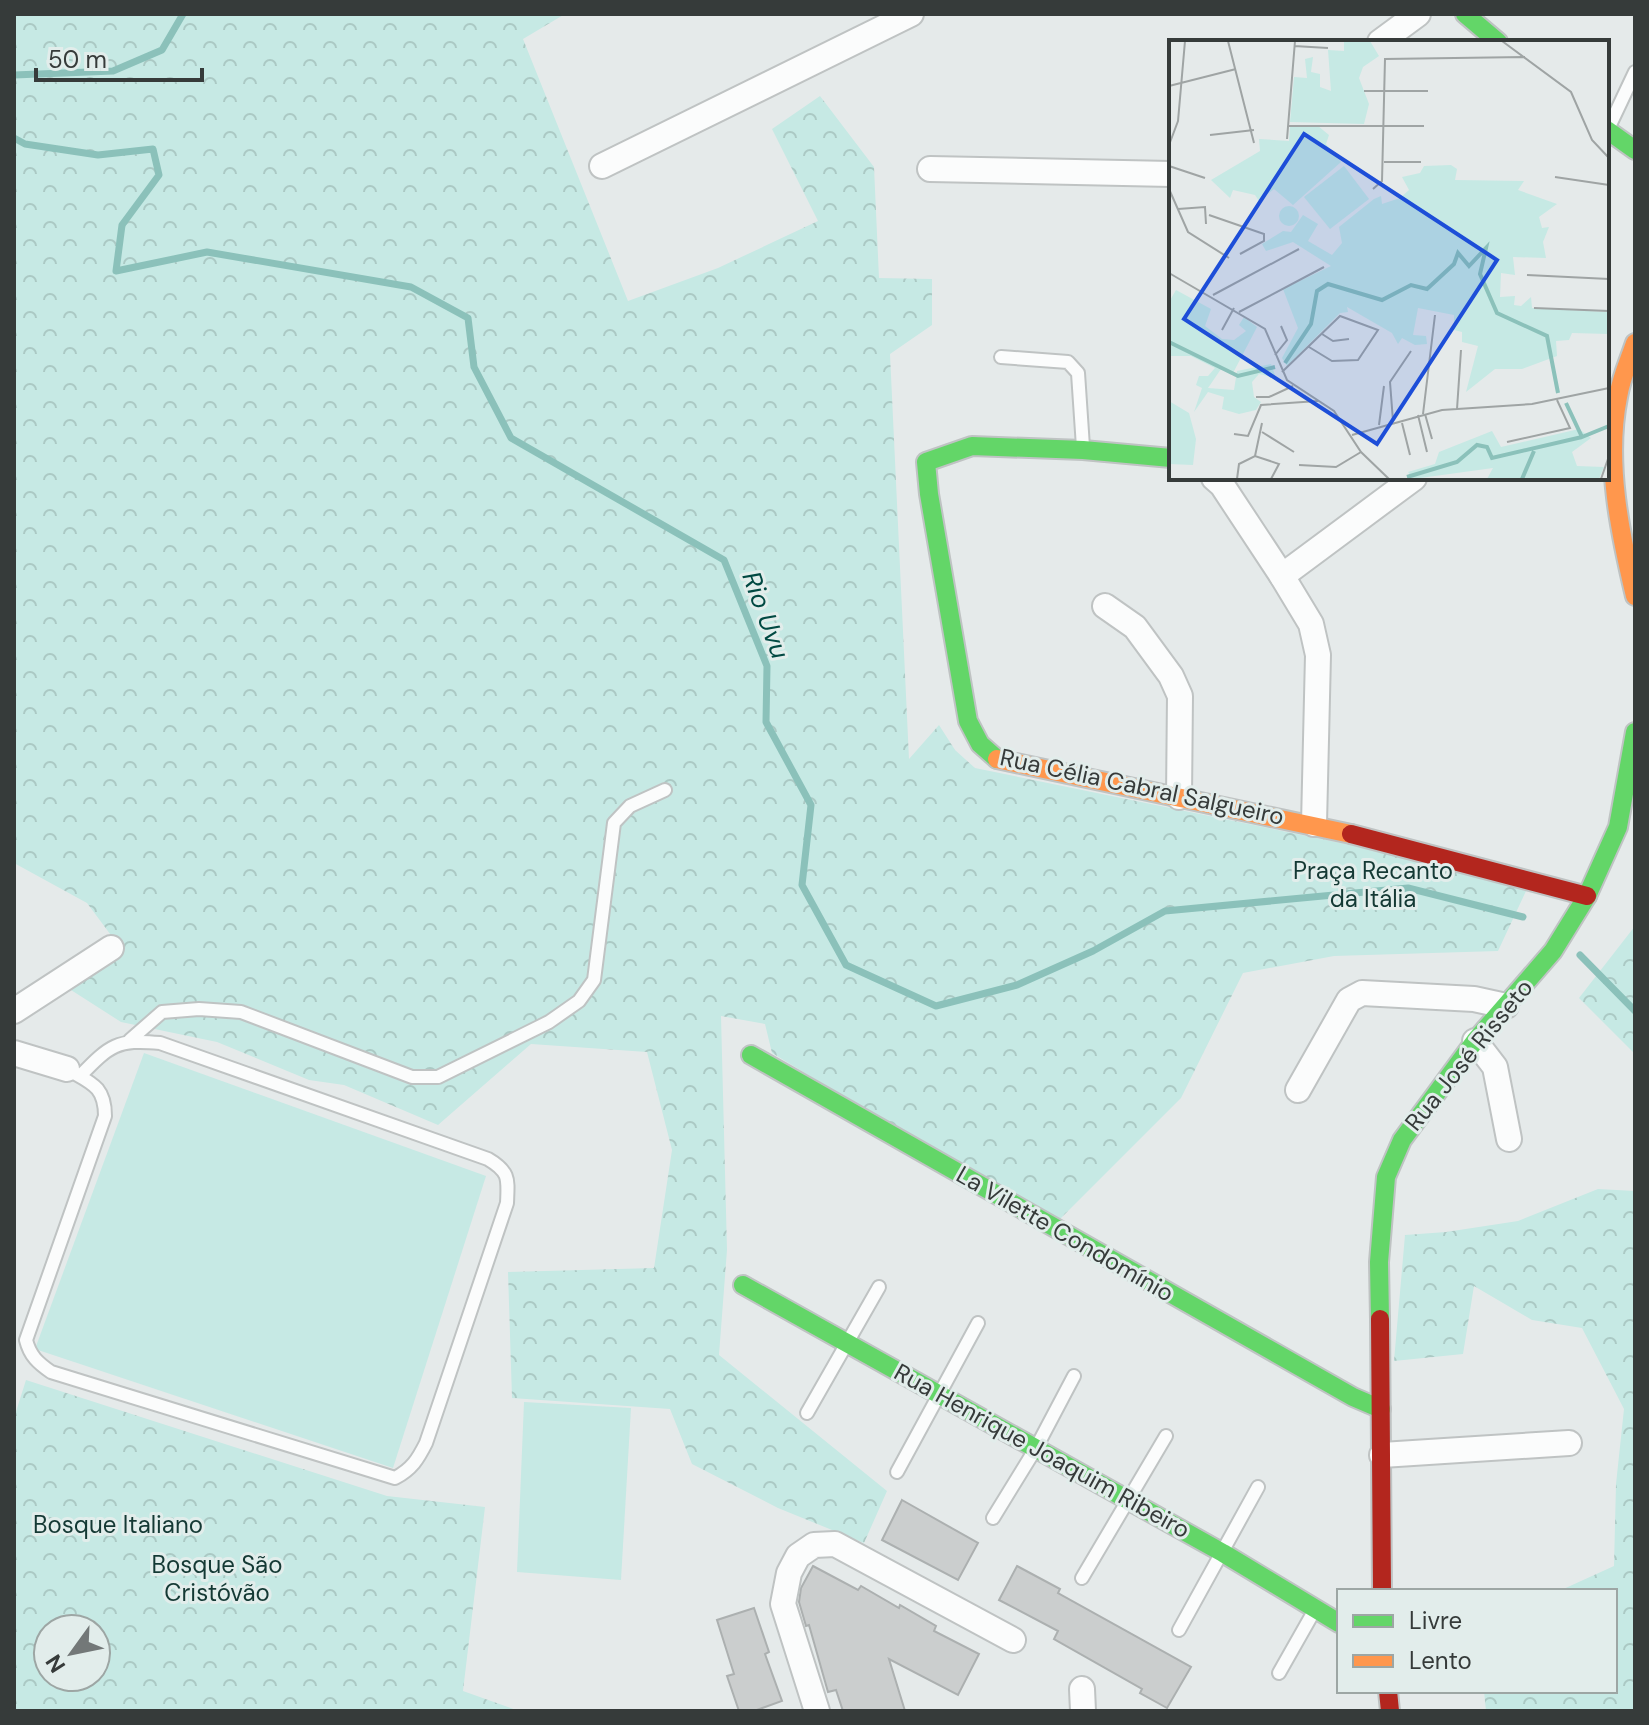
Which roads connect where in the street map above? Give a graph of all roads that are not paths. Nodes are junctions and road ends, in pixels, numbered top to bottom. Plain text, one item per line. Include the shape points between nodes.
1 (911, 14) edge
2 (1418, 14) edge
3 (1465, 14) edge
4 (1383, 40) edge
5 (1496, 40) edge
6 (1635, 72) edge
7 (1609, 126) edge
8 (1609, 131) edge
9 (1635, 150) edge
10 (602, 166) dead end
11 (930, 169) dead end
12 (1169, 174) edge
13 (1635, 343) edge
14 (1001, 357) dead end
15 (1083, 450) junction
16 (1169, 458) edge
17 (1216, 480) edge
18 (1411, 480) edge
19 (1629, 554) edge
20 (1282, 576) junction
21 (1635, 596) edge
22 (1105, 606) dead end
23 (1635, 732) edge
24 (1632, 768) edge
25 (665, 790) dead end
26 (1179, 797) junction
27 (1314, 824) junction
28 (1587, 896) junction
29 (111, 948) dead end
30 (1506, 1006) junction
31 (14, 1011) edge
32 (130, 1040) junction
33 (1475, 1041) junction
34 (14, 1053) edge
35 (751, 1055) dead end
36 (73, 1073) junction
37 (1298, 1090) dead end
38 (1509, 1139) dead end
39 (743, 1285) dead end
40 (879, 1287) dead end
41 (978, 1323) dead end
42 (848, 1343) junction
43 (1074, 1376) dead end
44 (941, 1393) junction
45 (1381, 1409) junction
46 (807, 1413) dead end
47 (1166, 1436) dead end
48 (1569, 1443) dead end
49 (1036, 1448) junction
50 (1382, 1455) junction
51 (897, 1472) dead end
52 (1258, 1487) dead end
53 (1128, 1500) junction
54 (993, 1518) dead end
55 (1223, 1553) junction
56 (1082, 1578) dead end
57 (1382, 1589) edge
58 (1314, 1610) junction
59 (1337, 1622) edge
60 (1179, 1630) dead end
61 (1013, 1640) dead end
62 (1279, 1673) dead end
63 (817, 1711) edge

1 - 10 street
2 - 4 street
3 - 5 street
6 - 7 lane
8 - 9 street
11 - 12 street
13 - 19 street via 1616,404 1613,474
14 - 15 lane via 1068,362 1078,373
15 - 16 street
15 - 26 street, Rua Célia Cabral Salgueiro via 972,446 926,462 968,721 994,758
17 - 20 street
18 - 20 street
19 - 21 street
20 - 27 street via 1311,624 1318,655
22 - 26 street via 1135,627 1180,696
23 - 24 street, Rua José Risseto
24 - 28 street, Rua José Risseto via 1618,827
25 - 32 lane via 630,806 614,823 594,980 579,1001 549,1022 438,1077 412,1077 241,1012 162,1012
26 - 27 street, Rua Célia Cabral Salgueiro
27 - 28 street, Rua Célia Cabral Salgueiro
28 - 30 street, Rua José Risseto via 1553,951
29 - 31 street
30 - 33 street, Rua José Risseto
30 - 37 street via 1474,999 1362,993 1349,1000
32 - 36 lane
32 - 36 lane via 160,1043 501,1166 508,1178 507,1203 426,1443 405,1472 395,1478 51,1372 37,1363 26,1340 105,1116 99,1088
33 - 38 street via 1495,1067
33 - 45 street, Rua José Risseto via 1402,1140 1386,1177 1379,1262
34 - 36 street
35 - 45 street, La Vilette Condomínio
39 - 42 street, Rua Henrique Joaquim Ribeiro
40 - 42 lane
41 - 44 lane
42 - 44 street, Rua Henrique Joaquim Ribeiro
42 - 46 lane
43 - 49 lane
44 - 49 street, Rua Henrique Joaquim Ribeiro
44 - 51 lane
45 - 50 street, Rua José Risseto
47 - 53 lane
48 - 50 street
49 - 53 street, Rua Henrique Joaquim Ribeiro
49 - 54 lane
50 - 57 street, Rua José Risseto
52 - 55 lane
53 - 55 street, Rua Henrique Joaquim Ribeiro
53 - 56 lane
55 - 58 street, Rua Henrique Joaquim Ribeiro
55 - 60 lane
58 - 59 street, Rua Henrique Joaquim Ribeiro
58 - 62 lane
61 - 63 street via 835,1544 814,1545 798,1556 789,1573 783,1604

